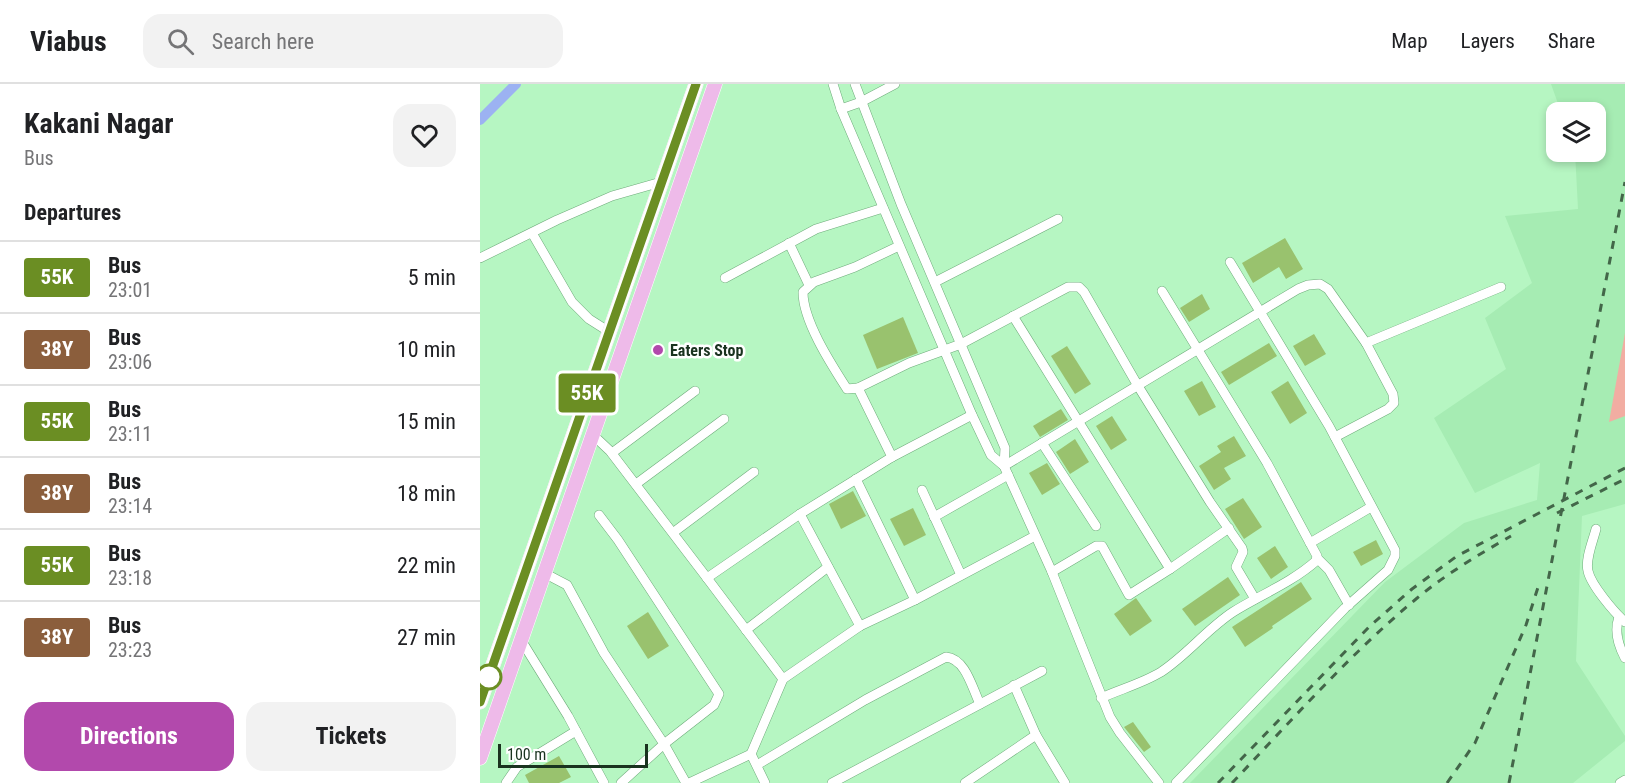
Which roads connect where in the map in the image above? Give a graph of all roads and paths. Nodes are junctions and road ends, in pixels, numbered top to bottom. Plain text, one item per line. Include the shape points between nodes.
1 (696, 84) edge
2 (715, 84) edge
3 (833, 84) edge
4 (855, 84) edge
5 (895, 84) edge
6 (861, 102) junction
7 (841, 109) junction
8 (661, 182) junction
9 (883, 208) junction
10 (1058, 219) dead end
11 (532, 233) junction
12 (789, 243) junction
13 (898, 246) junction
14 (480, 258) edge
15 (1230, 262) dead end
16 (725, 278) dead end
17 (935, 282) junction
18 (809, 285) junction
19 (1501, 287) dead end
20 (1162, 291) dead end
21 (1260, 310) junction
22 (1013, 316) junction
23 (608, 331) junction
24 (1366, 343) junction
25 (961, 344) junction
26 (1199, 348) junction
27 (946, 351) junction
28 (1138, 386) junction
29 (858, 388) junction
30 (696, 391) dead end
31 (972, 414) junction
32 (724, 419) dead end
33 (1078, 422) junction
34 (593, 435) junction
35 (1335, 437) junction
36 (1042, 443) junction
37 (612, 453) junction
38 (892, 457) junction
39 (1006, 470) junction
40 (754, 472) dead end
41 (856, 479) junction
42 (636, 484) junction
43 (922, 490) dead end
44 (1371, 507) junction
45 (800, 514) junction
46 (599, 515) dead end
47 (934, 517) junction
48 (1096, 526) dead end
49 (1229, 528) junction
50 (1596, 529) dead end
51 (674, 532) junction
52 (1035, 536) junction
53 (1311, 543) junction
54 (1317, 558) junction
55 (828, 567) junction
56 (1170, 569) junction
57 (1052, 572) junction
58 (544, 573) junction
59 (961, 575) junction
60 (707, 578) junction
61 (1256, 599) junction
62 (915, 600) junction
63 (1349, 605) junction
64 (1622, 619) edge
65 (860, 626) junction
66 (746, 630) junction
67 (521, 640) junction
68 (1625, 658) edge
69 (1042, 671) dead end
70 (783, 679) junction
71 (1014, 685) junction
72 (1101, 698) junction
73 (480, 702) edge
74 (980, 704) junction
75 (576, 731) junction
76 (1036, 735) junction
77 (664, 744) junction
78 (751, 754) junction
79 (480, 758) edge
80 (757, 765) junction
81 (1625, 780) edge
82 (1062, 782) edge
83 (506, 783) edge
84 (604, 783) edge
85 (621, 783) edge
86 (687, 783) edge
87 (765, 783) edge
88 (832, 783) edge
89 (965, 783) edge
90 (1159, 783) edge
91 (1176, 783) edge
92 (1620, 783) edge

1 - 8 main road
2 - 34 main road
3 - 7 street
4 - 6 street
5 - 6 street
6 - 7 street
6 - 17 street
7 - 9 street
8 - 11 street via 612,196
8 - 23 main road
9 - 12 street via 816,229
9 - 13 street
10 - 17 street
11 - 14 street
11 - 23 street via 572,302
12 - 16 street
12 - 18 street
13 - 18 street
13 - 27 street
15 - 21 street
17 - 25 street
18 - 29 street via 803,291 804,302 821,348 847,389
19 - 24 street
20 - 26 street
21 - 24 street via 1298,288 1320,284 1338,301
21 - 26 street
21 - 35 street
22 - 25 street
22 - 28 street via 1068,287 1079,287
22 - 33 street
23 - 73 main road
24 - 35 street via 1394,403
25 - 27 street
25 - 39 street via 1005,448
26 - 28 street
26 - 53 street
27 - 29 street via 909,363
27 - 31 street
28 - 33 street
28 - 49 street
29 - 38 street
30 - 37 street
31 - 38 street
31 - 39 street via 991,455
32 - 42 street
33 - 36 street
33 - 56 street
34 - 37 street
34 - 58 main road
35 - 44 street
36 - 39 street
36 - 48 street
37 - 42 street
38 - 41 street
39 - 47 street
39 - 52 street
40 - 51 street
41 - 45 street
41 - 62 street
42 - 51 street
43 - 47 street
44 - 53 street
44 - 63 street via 1395,556 1388,570
45 - 55 street
45 - 60 street
46 - 77 street via 719,694 714,705
47 - 59 street
49 - 56 street
49 - 61 street via 1243,552 1236,567
50 - 64 street via 1588,572
51 - 60 street
52 - 57 street
52 - 59 street
53 - 54 street
54 - 61 street via 1299,574
54 - 63 street via 1329,570
55 - 65 street
55 - 66 street
56 - 57 street via 1129,595 1102,546
57 - 72 street
58 - 67 main road
58 - 77 street via 567,585 604,653
59 - 62 street
60 - 66 street
61 - 72 street via 1208,630 1159,673
62 - 65 street
63 - 91 street
64 - 68 street via 1616,630
65 - 70 street
66 - 70 street
67 - 75 street
67 - 79 main road
69 - 71 street
70 - 78 street
71 - 74 street
71 - 76 street
72 - 90 street via 1120,734
74 - 80 street via 961,663 946,657
74 - 88 street
75 - 83 street via 518,767
75 - 84 street
76 - 82 street
76 - 89 street
77 - 85 street
77 - 86 street
78 - 80 street
78 - 86 street
80 - 87 street
81 - 92 street

